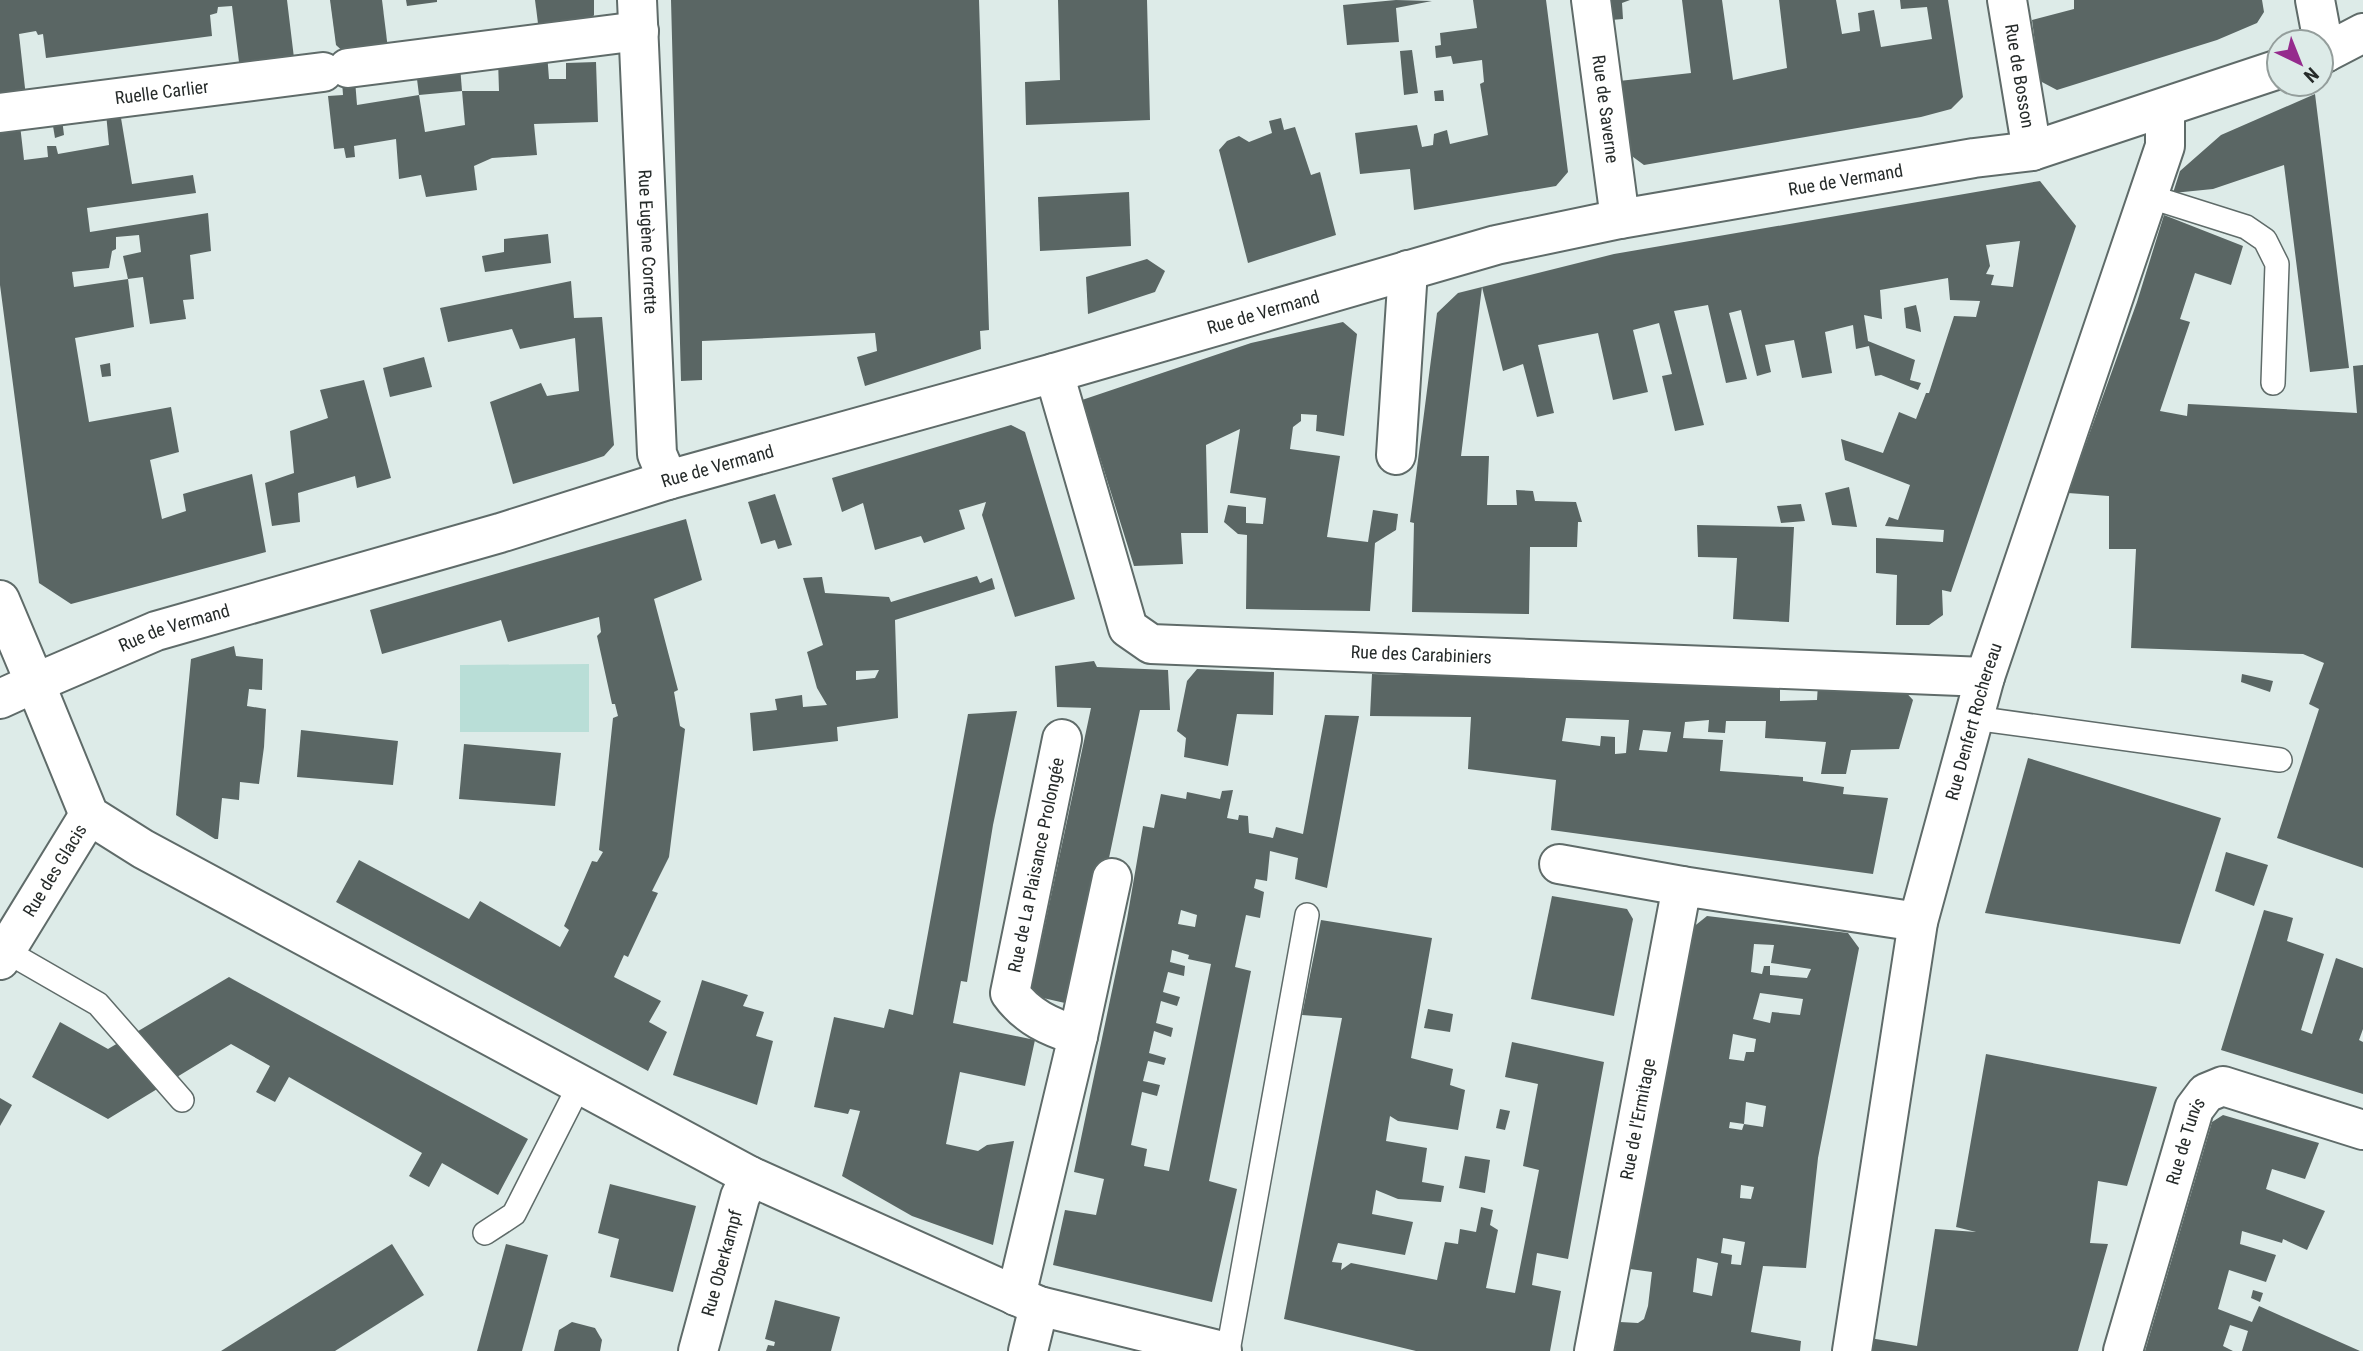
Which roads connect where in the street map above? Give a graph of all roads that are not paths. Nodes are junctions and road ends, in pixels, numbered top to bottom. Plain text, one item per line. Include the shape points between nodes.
1 (1591, 0) edge
2 (2007, 0) edge
3 (2315, 0) edge
4 (638, 16) edge
5 (2319, 28) edge
6 (2363, 33) edge
7 (2335, 48) edge
8 (2265, 74) edge
9 (2165, 109) junction
10 (0, 113) edge
11 (2032, 151) junction
12 (2148, 196) junction
13 (1620, 219) junction
14 (1408, 270) junction
15 (1054, 373) junction
16 (2273, 383) dead end
17 (1396, 455) dead end
18 (668, 480) junction
19 (0, 600) edge
20 (1985, 677) junction
21 (35, 683) junction
22 (0, 699) edge
23 (1974, 718) junction
24 (1062, 739) dead end
25 (2280, 760) dead end
26 (89, 816) junction
27 (1559, 864) dead end
28 (1112, 878) dead end
29 (1682, 886) junction
30 (1307, 915) dead end
31 (1918, 922) junction
32 (3, 956) edge
33 (1078, 1035) junction
34 (579, 1086) junction
35 (182, 1100) dead end
36 (2363, 1130) edge
37 (750, 1176) junction
38 (485, 1233) dead end
39 (1028, 1301) junction
40 (698, 1351) edge
41 (1028, 1351) edge
42 (1222, 1351) edge
43 (1228, 1351) edge
44 (1594, 1351) edge
45 (1852, 1351) edge
46 (2123, 1351) edge

1 - 13 street, Rue de Saverne
2 - 11 street, Rue de Bosson
3 - 5 street
4 - 10 street, Ruelle Carlier via 336,70
4 - 18 street, Rue Eugène Corrette via 657,454
6 - 7 street
8 - 9 street, Rue de Vermand
9 - 11 street, Rue de Vermand
9 - 12 street, Rue Denfert Rochereau via 2165,146
11 - 13 street, Rue de Vermand
12 - 16 lane via 2246,227 2265,240 2277,264
12 - 20 street, Rue Denfert Rochereau
13 - 14 street, Rue de Vermand via 1496,245
14 - 15 street, Rue de Vermand
14 - 17 street
15 - 18 street, Rue de Vermand
15 - 20 street, Rue des Carabiniers via 1128,628 1151,644
18 - 21 street, Rue de Vermand via 156,631
19 - 21 street
20 - 23 street, Rue Denfert Rochereau
21 - 22 street, Rue de Vermand
21 - 26 street
23 - 25 lane
23 - 31 street, Rue Denfert Rochereau
24 - 33 street, Rue de La Plaisance Prolongée via 1010,993 1021,1010
26 - 32 street, Rue des Glacis
26 - 34 street
27 - 29 street
28 - 33 street
29 - 31 street
29 - 44 street, Rue de l'Ermitage
30 - 43 lane
31 - 45 street, Rue Denfert Rochereau
32 - 35 lane via 98,1004
33 - 39 street
34 - 37 street
34 - 38 lane via 514,1214
36 - 46 street, Rue de Tunis via 2222,1086 2206,1093 2194,1109
37 - 39 street
37 - 40 street, Rue Oberkampf via 740,1197
39 - 41 street
39 - 42 street

